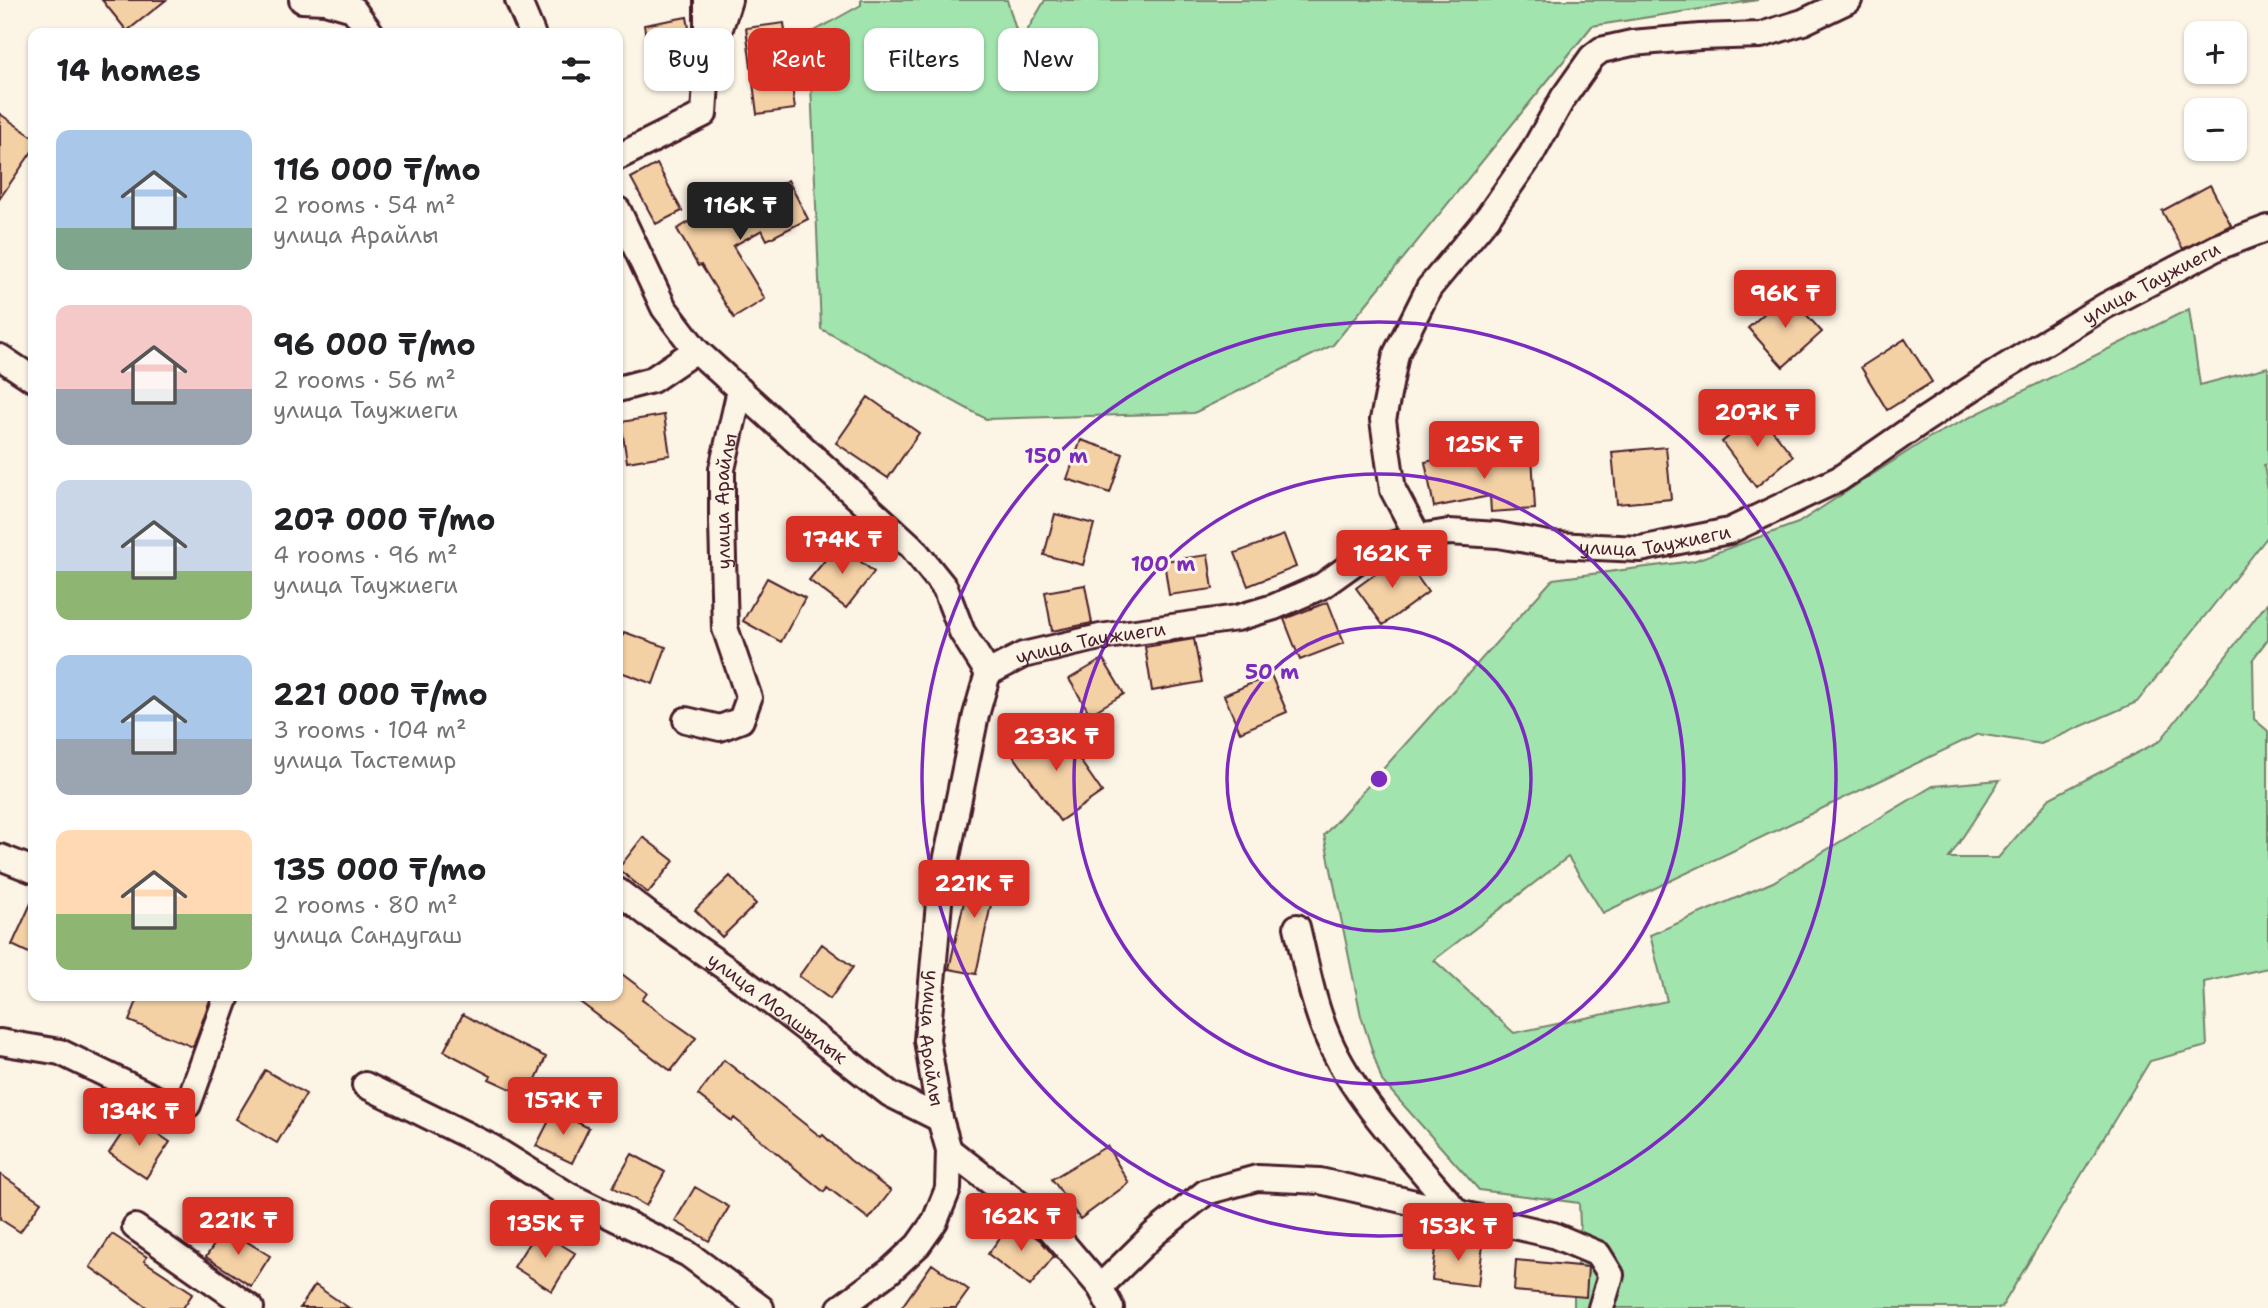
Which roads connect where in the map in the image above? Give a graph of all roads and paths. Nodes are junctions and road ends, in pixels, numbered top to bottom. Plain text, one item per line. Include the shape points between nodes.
1 (302, 0) edge
2 (517, 0) edge
3 (707, 0) edge
4 (729, 0) edge
5 (1849, 0) edge
6 (367, 28) edge
7 (530, 28) edge
8 (707, 28) edge
9 (720, 28) edge
10 (705, 91) edge
11 (623, 154) edge
12 (623, 221) edge
13 (2268, 228) edge
14 (696, 350) junction
15 (3, 365) edge
16 (28, 377) edge
17 (623, 388) edge
18 (740, 390) junction
19 (1418, 537) junction
20 (988, 673) junction
21 (686, 720) dead end
22 (0, 858) edge
23 (28, 868) edge
24 (623, 895) edge
25 (1297, 927) dead end
26 (225, 1001) edge
27 (0, 1042) edge
28 (366, 1085) dead end
29 (940, 1119) junction
30 (948, 1150) junction
31 (1456, 1211) junction
32 (135, 1227) dead end
33 (1106, 1297) edge
34 (251, 1308) edge
35 (761, 1308) edge
36 (840, 1308) edge
37 (1601, 1308) edge

1 - 6 street via 353,9
2 - 7 street
3 - 8 street
4 - 9 street
5 - 19 street via 1804,22 1761,35 1632,43 1601,50 1592,57 1488,218 1429,288 1396,354 1383,419 1393,490
10 - 11 street via 704,114
12 - 14 street via 664,308
13 - 19 street, улица Таужиеги via 2218,247 2105,306 1839,479 1729,531 1640,549 1554,545 1449,532
14 - 17 street via 652,380
14 - 18 street
15 - 16 street
18 - 20 street via 912,547 944,588 962,632
18 - 21 street, улица Арайлы via 722,468 722,557 725,628 749,698 741,720 720,728
19 - 20 street, улица Таужиеги via 1371,551 1322,586 1274,607 1237,618 1100,636 1023,655
20 - 29 street, улица Арайлы via 940,891 927,1040
22 - 23 street
24 - 29 street, улица Молшылык via 890,1094
25 - 31 street via 1329,1040 1362,1097
26 - 27 street via 188,1105 161,1101 60,1052
28 - 35 street via 491,1147 568,1195 688,1254
29 - 30 street, улица Арайлы
30 - 33 street via 1048,1226
30 - 36 street, улица Арайлы via 948,1189 935,1221 890,1271
31 - 33 street via 1320,1181 1257,1178 1206,1192 1154,1234
31 - 37 street via 1553,1235 1598,1254 1611,1275
32 - 34 street

